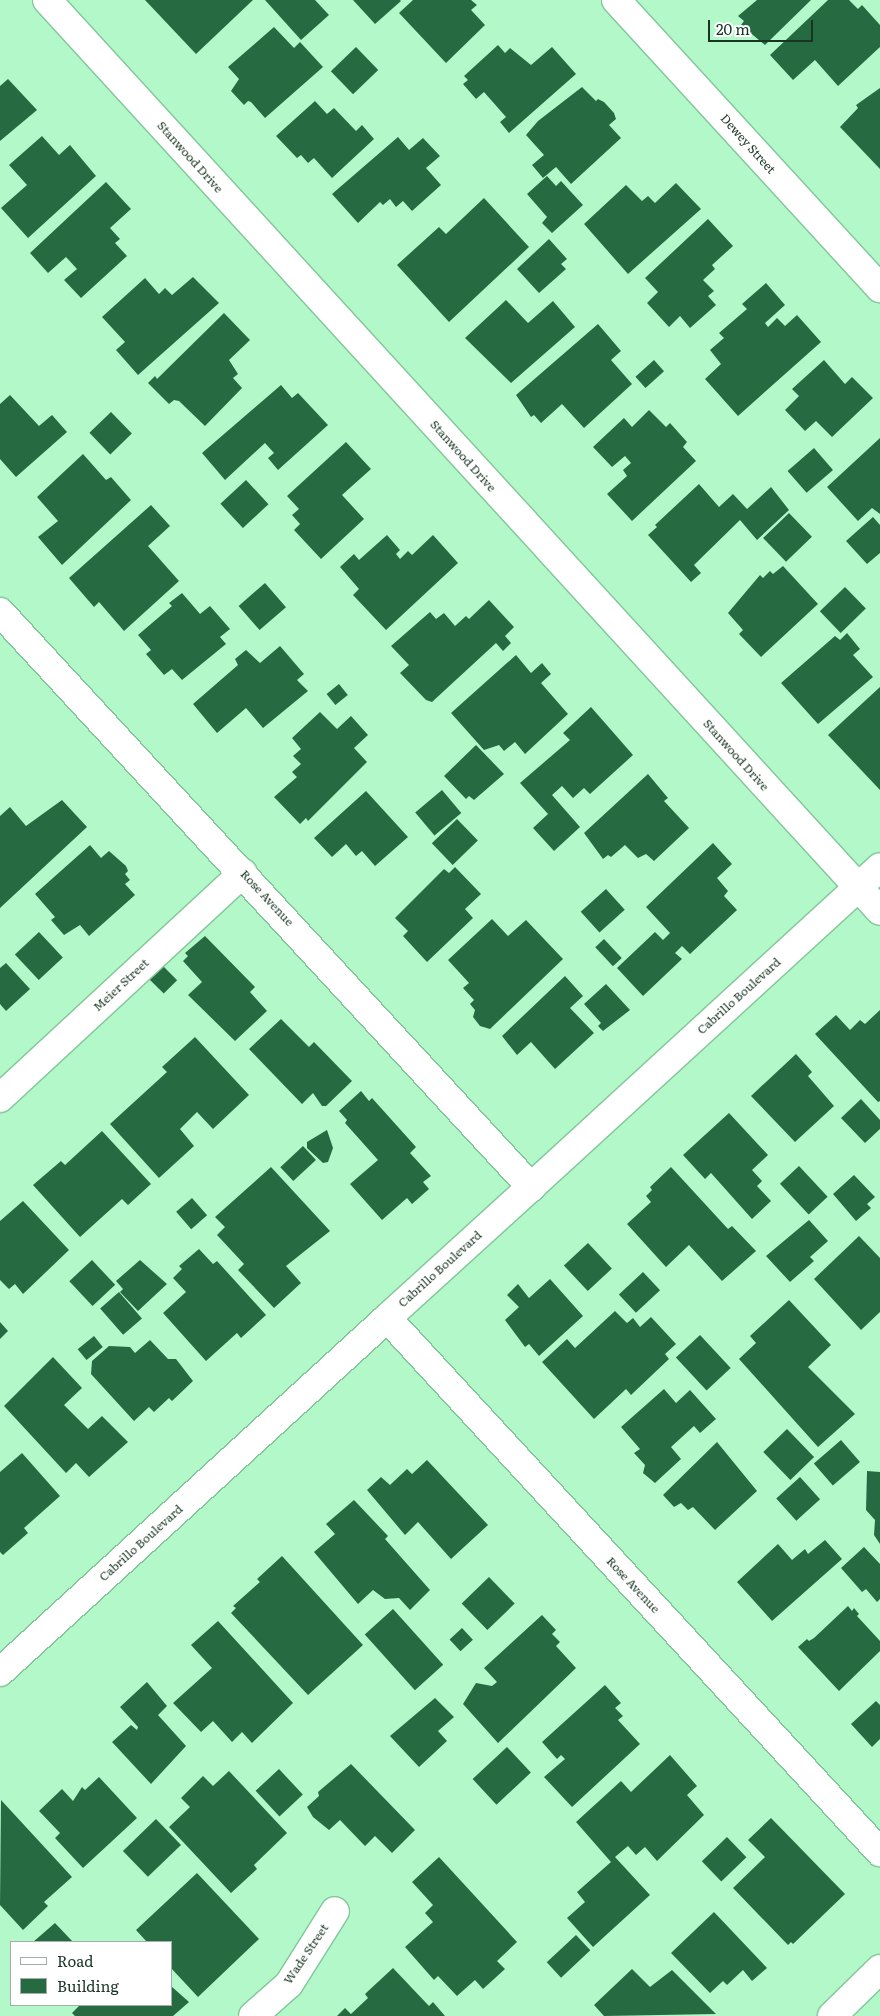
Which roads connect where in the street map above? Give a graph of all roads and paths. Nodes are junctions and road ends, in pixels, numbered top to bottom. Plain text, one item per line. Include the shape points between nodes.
1 (47, 0) edge
2 (616, 0) edge
3 (880, 288) edge
4 (0, 612) edge
5 (880, 867) edge
6 (243, 872) junction
7 (858, 887) junction
8 (880, 911) edge
9 (0, 1098) edge
10 (530, 1187) junction
11 (387, 1318) junction
12 (0, 1672) edge
13 (880, 1852) edge
14 (335, 1911) dead end
15 (880, 1970) edge
16 (253, 2016) edge
17 (832, 2016) edge

1 - 7 street, Stanwood Drive
2 - 3 street, Dewey Street
4 - 6 street, Rose Avenue
5 - 7 street, Cabrillo Boulevard
6 - 9 street, Meier Street
6 - 10 street, Rose Avenue
7 - 8 street, Stanwood Drive
7 - 10 street, Cabrillo Boulevard
10 - 11 street, Cabrillo Boulevard
11 - 12 street, Cabrillo Boulevard
11 - 13 street, Rose Avenue
14 - 16 street, Wade Street via 289,1984
15 - 17 street

